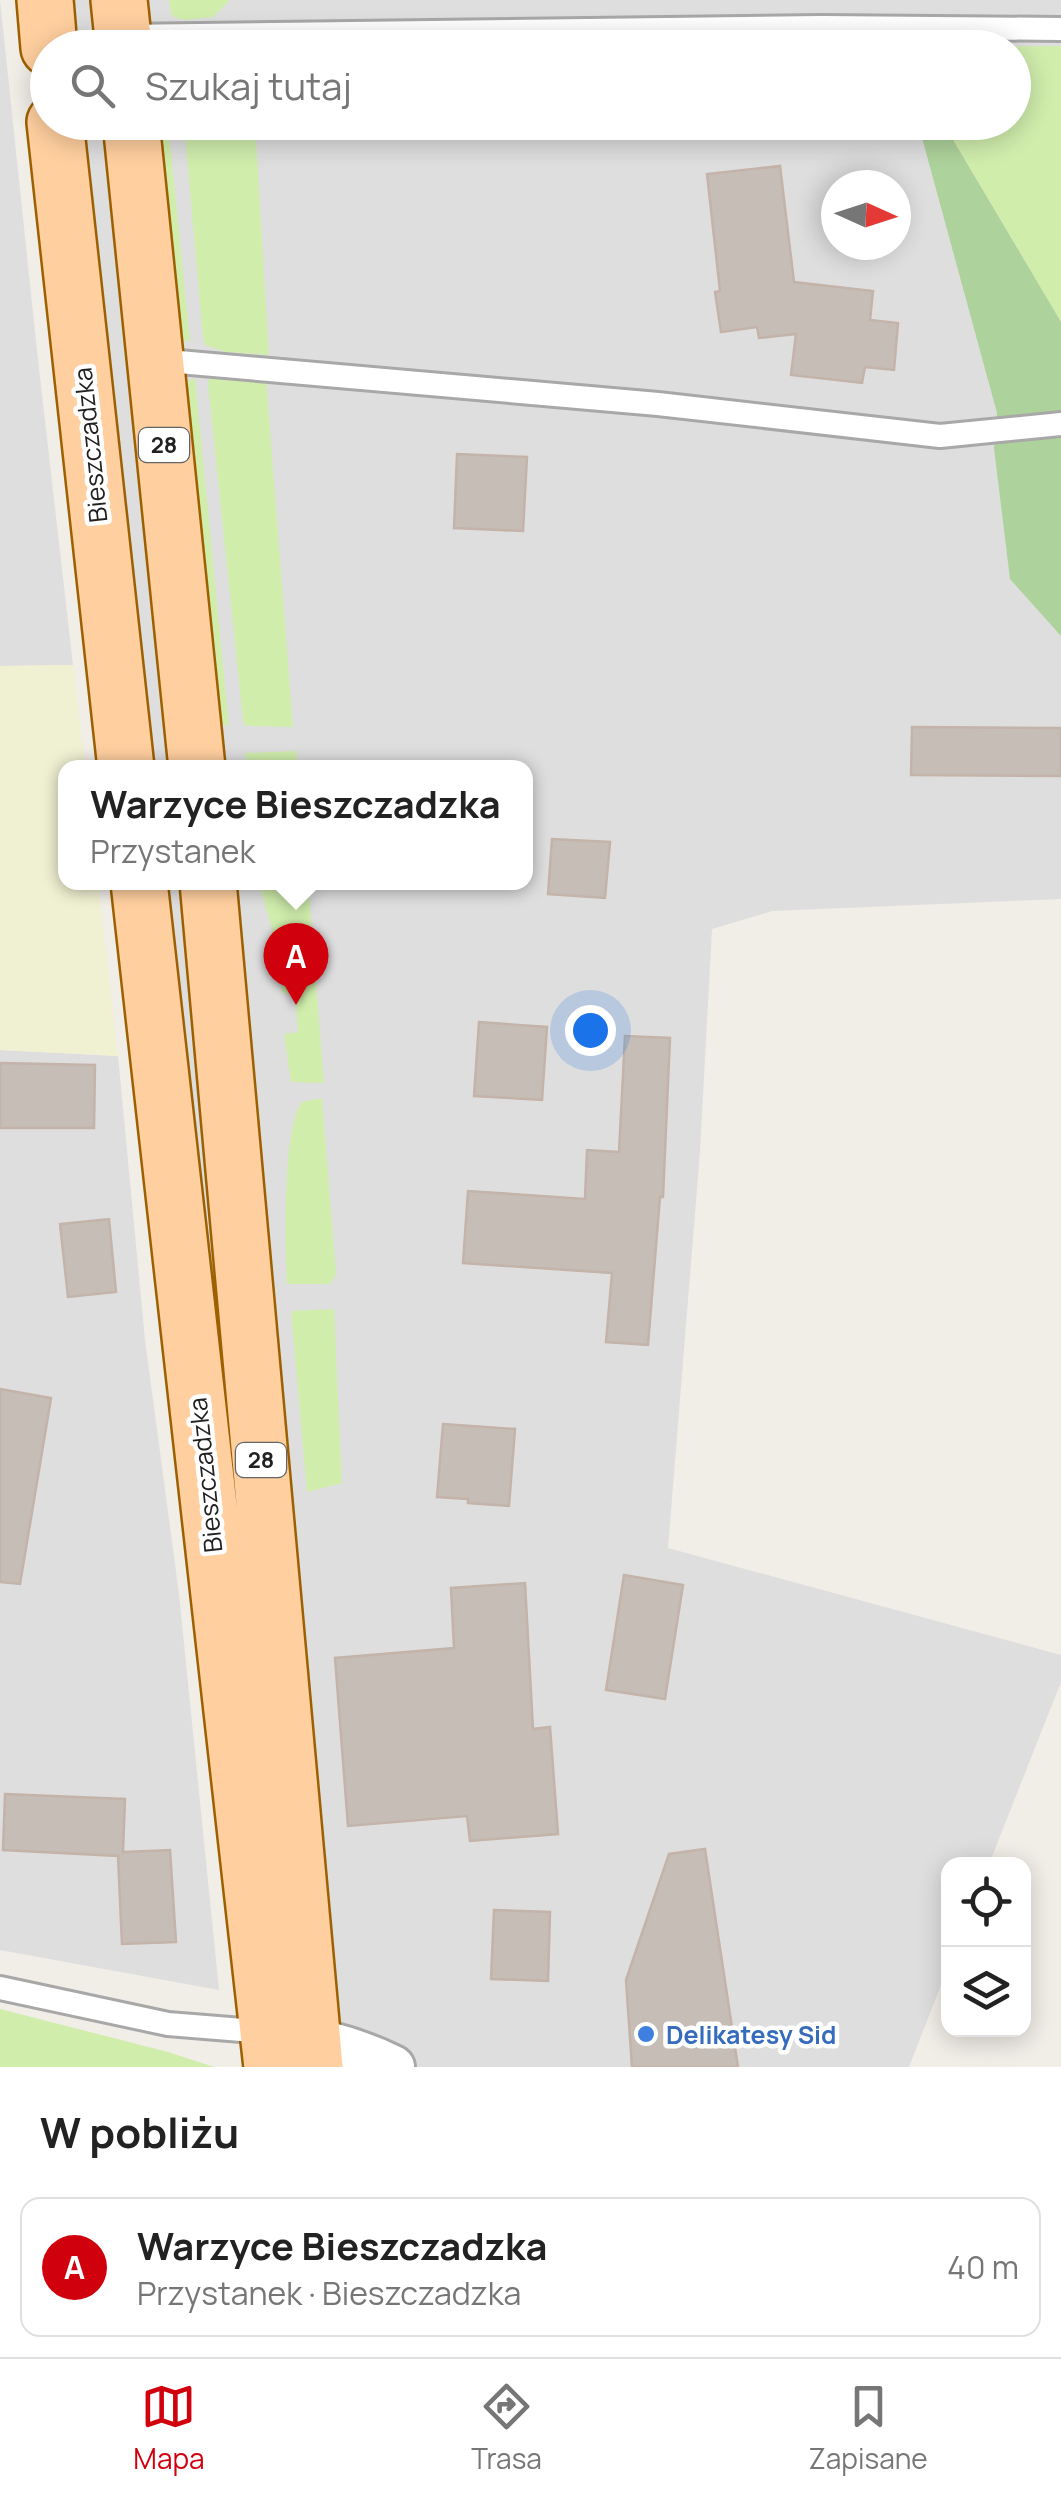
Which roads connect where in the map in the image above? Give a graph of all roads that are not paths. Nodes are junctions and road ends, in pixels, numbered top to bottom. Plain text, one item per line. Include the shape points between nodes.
1 (45, 0) edge
2 (122, 28) edge
3 (1061, 29) edge
4 (48, 30) edge
5 (58, 140) edge
6 (134, 140) edge
7 (156, 360) junction
8 (1061, 424) edge
9 (125, 760) edge
10 (196, 760) edge
11 (140, 890) edge
12 (209, 890) edge
13 (0, 1988) edge
14 (292, 2051) edge
15 (393, 2067) edge

1 - 4 main road
2 - 3 lane
5 - 9 main road, Bieszczadzka
6 - 7 main road, 28
7 - 8 lane via 940,436
7 - 10 main road, 28
11 - 14 main road, Bieszczadzka / 28
12 - 14 main road, 28
13 - 14 lane
14 - 15 street via 374,2058

